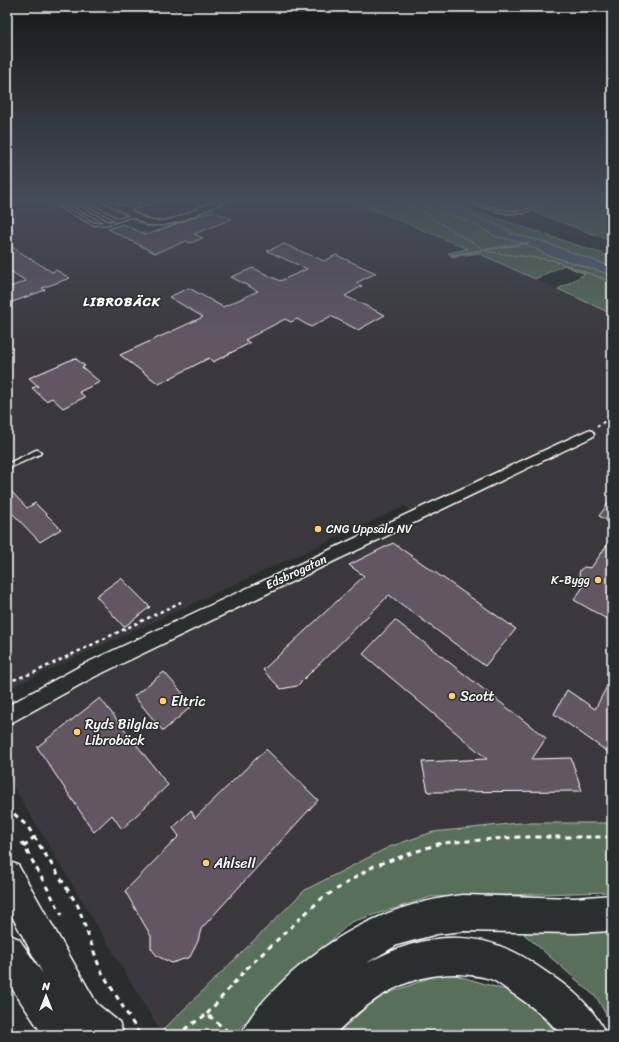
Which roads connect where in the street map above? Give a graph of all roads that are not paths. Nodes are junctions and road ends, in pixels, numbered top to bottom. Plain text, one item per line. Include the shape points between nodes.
1 (588, 434) road end
2 (38, 452) dead end
3 (7, 467) edge
4 (7, 716) edge
5 (7, 876) edge
6 (612, 913) edge
7 (7, 951) edge
8 (64, 1035) edge
9 (106, 1035) edge
10 (261, 1035) edge
11 (307, 1035) edge
12 (586, 1035) edge

1 - 4 street, Edsbrogatan via 88,671
2 - 3 lane
5 - 9 main road via 85,1016
6 - 10 main road via 588,916 462,914 405,924 376,935 318,974 283,1008
7 - 8 main road
11 - 12 main road via 339,1004 375,979 418,959 442,954 474,957 498,963 542,991 569,1014

